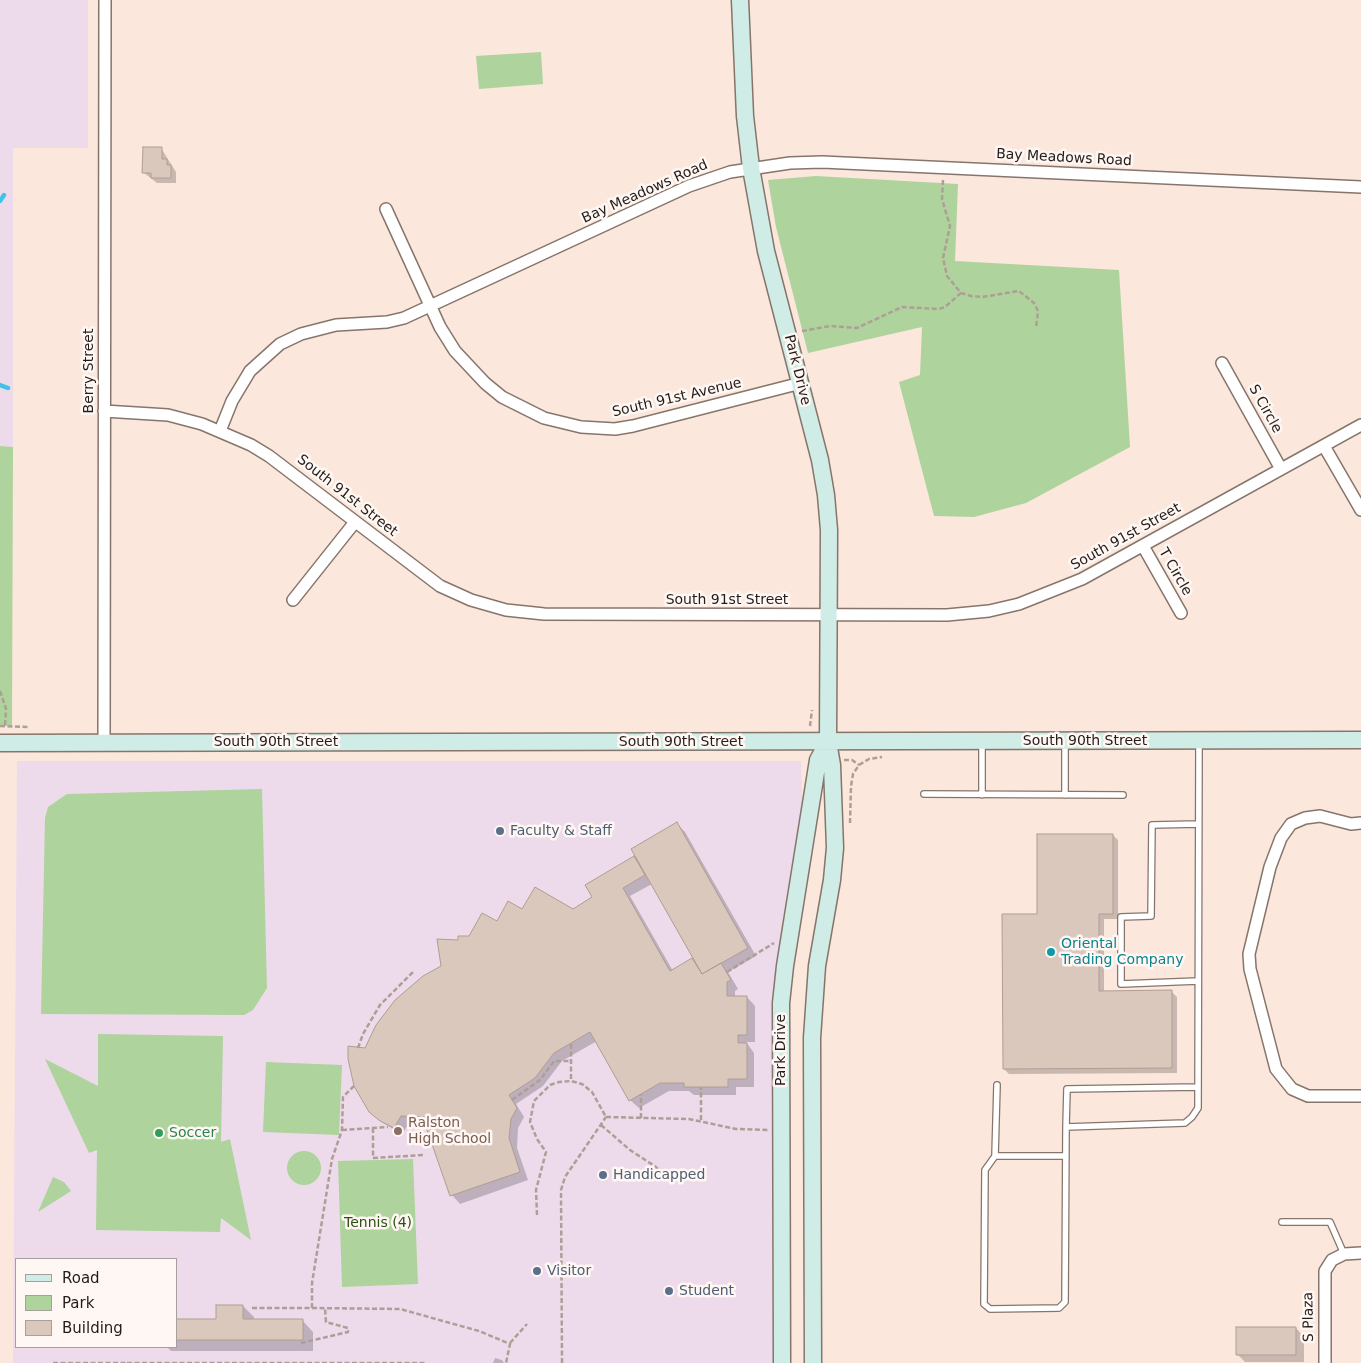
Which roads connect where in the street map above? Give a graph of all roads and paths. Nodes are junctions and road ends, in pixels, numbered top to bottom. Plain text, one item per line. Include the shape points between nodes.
1 (105, 0) edge
2 (740, 0) edge
3 (751, 168) junction
4 (943, 180) dead end
5 (1361, 188) edge
6 (386, 209) dead end
7 (961, 293) junction
8 (431, 306) junction
9 (1036, 328) dead end
10 (802, 332) dead end
11 (1222, 363) dead end
12 (800, 383) junction
13 (104, 411) junction
14 (1361, 425) edge
15 (220, 431) junction
16 (1324, 446) junction
17 (1281, 469) junction
18 (1361, 510) edge
19 (355, 522) junction
20 (1143, 546) junction
21 (293, 600) dead end
22 (1181, 613) dead end
23 (829, 615) junction
24 (0, 691) edge
25 (0, 726) edge
26 (1199, 740) junction
27 (1361, 740) edge
28 (1065, 741) junction
29 (828, 742) junction
30 (982, 742) junction
31 (0, 743) edge
32 (104, 743) junction
33 (859, 765) dead end
34 (924, 794) dead end
35 (982, 795) junction
36 (1065, 795) junction
37 (1123, 795) dead end
38 (1361, 823) edge
39 (1198, 824) junction
40 (850, 825) dead end
41 (779, 940) dead end
42 (413, 972) dead end
43 (727, 972) dead end
44 (1198, 981) junction
45 (571, 1044) dead end
46 (358, 1048) dead end
47 (571, 1061) junction
48 (571, 1081) junction
49 (997, 1085) dead end
50 (354, 1086) dead end
51 (701, 1087) dead end
52 (1198, 1087) junction
53 (641, 1094) dead end
54 (1361, 1096) edge
55 (512, 1100) dead end
56 (606, 1117) junction
57 (641, 1118) junction
58 (701, 1120) junction
59 (601, 1125) junction
60 (388, 1126) dead end
61 (1066, 1127) junction
62 (372, 1128) junction
63 (342, 1130) junction
64 (772, 1130) dead end
65 (422, 1154) dead end
66 (996, 1156) junction
67 (1066, 1156) junction
68 (669, 1181) dead end
69 (537, 1215) dead end
70 (1282, 1222) dead end
71 (1361, 1253) edge
72 (1344, 1254) junction
73 (252, 1308) dead end
74 (312, 1308) junction
75 (325, 1308) junction
76 (528, 1324) dead end
77 (301, 1343) dead end
78 (510, 1344) junction
79 (53, 1363) edge
80 (128, 1363) edge
81 (340, 1363) edge
82 (426, 1363) edge
83 (506, 1363) edge
84 (562, 1363) edge
85 (782, 1363) edge
86 (813, 1363) edge
87 (1325, 1363) edge

1 - 13 street, Berry Street
2 - 3 street, Park Drive via 745,116
3 - 5 street, Bay Meadows Road via 822,162
3 - 8 street, Bay Meadows Road via 689,186
3 - 12 street, Park Drive via 766,251
4 - 7 path via 942,199 950,226 944,267
6 - 8 street, South 91st Avenue
7 - 9 path via 982,297 1019,291 1034,302 1038,311
7 - 10 path via 945,307 932,310 902,307 857,328 830,326
8 - 12 street, South 91st Avenue via 455,351 485,383 523,409 567,425 601,429 633,426
8 - 15 street, Bay Meadows Road via 387,322 316,328 280,344 245,378
11 - 17 street, S Circle
12 - 23 street, Park Drive via 826,495
13 - 15 street, South 91st Street via 168,415
13 - 32 street, Berry Street
14 - 16 street, South 91st Street
15 - 19 street, South 91st Street via 269,456
16 - 17 street, South 91st Street
16 - 18 street
17 - 20 street, South 91st Street
19 - 21 street
19 - 23 street, South 91st Street via 440,586 471,600 506,610 544,614
20 - 22 street, T Circle
20 - 23 street, South 91st Street via 1053,593 989,611 948,615
23 - 29 street, Park Drive
24 - 25 path via 6,708 5,726
26 - 27 street, South 90th Street
26 - 28 street, South 90th Street
26 - 39 lane
28 - 30 street, South 90th Street
28 - 36 lane
29 - 30 street, South 90th Street
29 - 32 street, South 90th Street
29 - 85 street, Park Drive via 818,765 781,1003
29 - 86 street, Park Drive via 835,848 816,966 812,1038
30 - 35 lane
31 - 32 street, South 90th Street
33 - 40 path via 851,786
34 - 35 lane
35 - 36 lane
36 - 37 lane
38 - 54 street via 1351,824 1320,816 1291,824 1281,838 1270,868 1249,954 1276,1069 1292,1089 1308,1096
39 - 44 lane
39 - 44 lane via 1152,825 1151,916 1121,917 1121,984
41 - 43 path
42 - 46 path via 380,1005
44 - 52 lane
45 - 47 path
47 - 48 path
47 - 55 path via 554,1061 540,1080
48 - 56 path via 592,1092
48 - 69 path via 559,1082 541,1092 531,1112 532,1131 546,1152 536,1190
49 - 66 lane
50 - 63 path via 343,1097
51 - 58 path
52 - 61 lane via 1198,1108 1185,1123
52 - 61 lane via 1066,1089
53 - 57 path
56 - 57 path
56 - 59 path
57 - 58 path
58 - 64 path via 736,1129
59 - 68 path via 656,1167
59 - 84 path via 565,1177 562,1190
60 - 62 path
61 - 67 lane
62 - 63 path
62 - 65 path via 373,1158
63 - 74 path via 332,1159 312,1283
66 - 67 lane
66 - 67 lane via 984,1170 984,1304 990,1309 1059,1308 1065,1302
70 - 72 lane via 1330,1222
71 - 72 street
72 - 87 street, S Plaza via 1332,1260 1325,1271
73 - 74 path
74 - 75 path
75 - 77 path via 326,1322 348,1328 348,1332
75 - 78 path via 400,1309 478,1331
76 - 78 path
78 - 83 path
79 - 80 path
80 - 81 path
81 - 82 path

